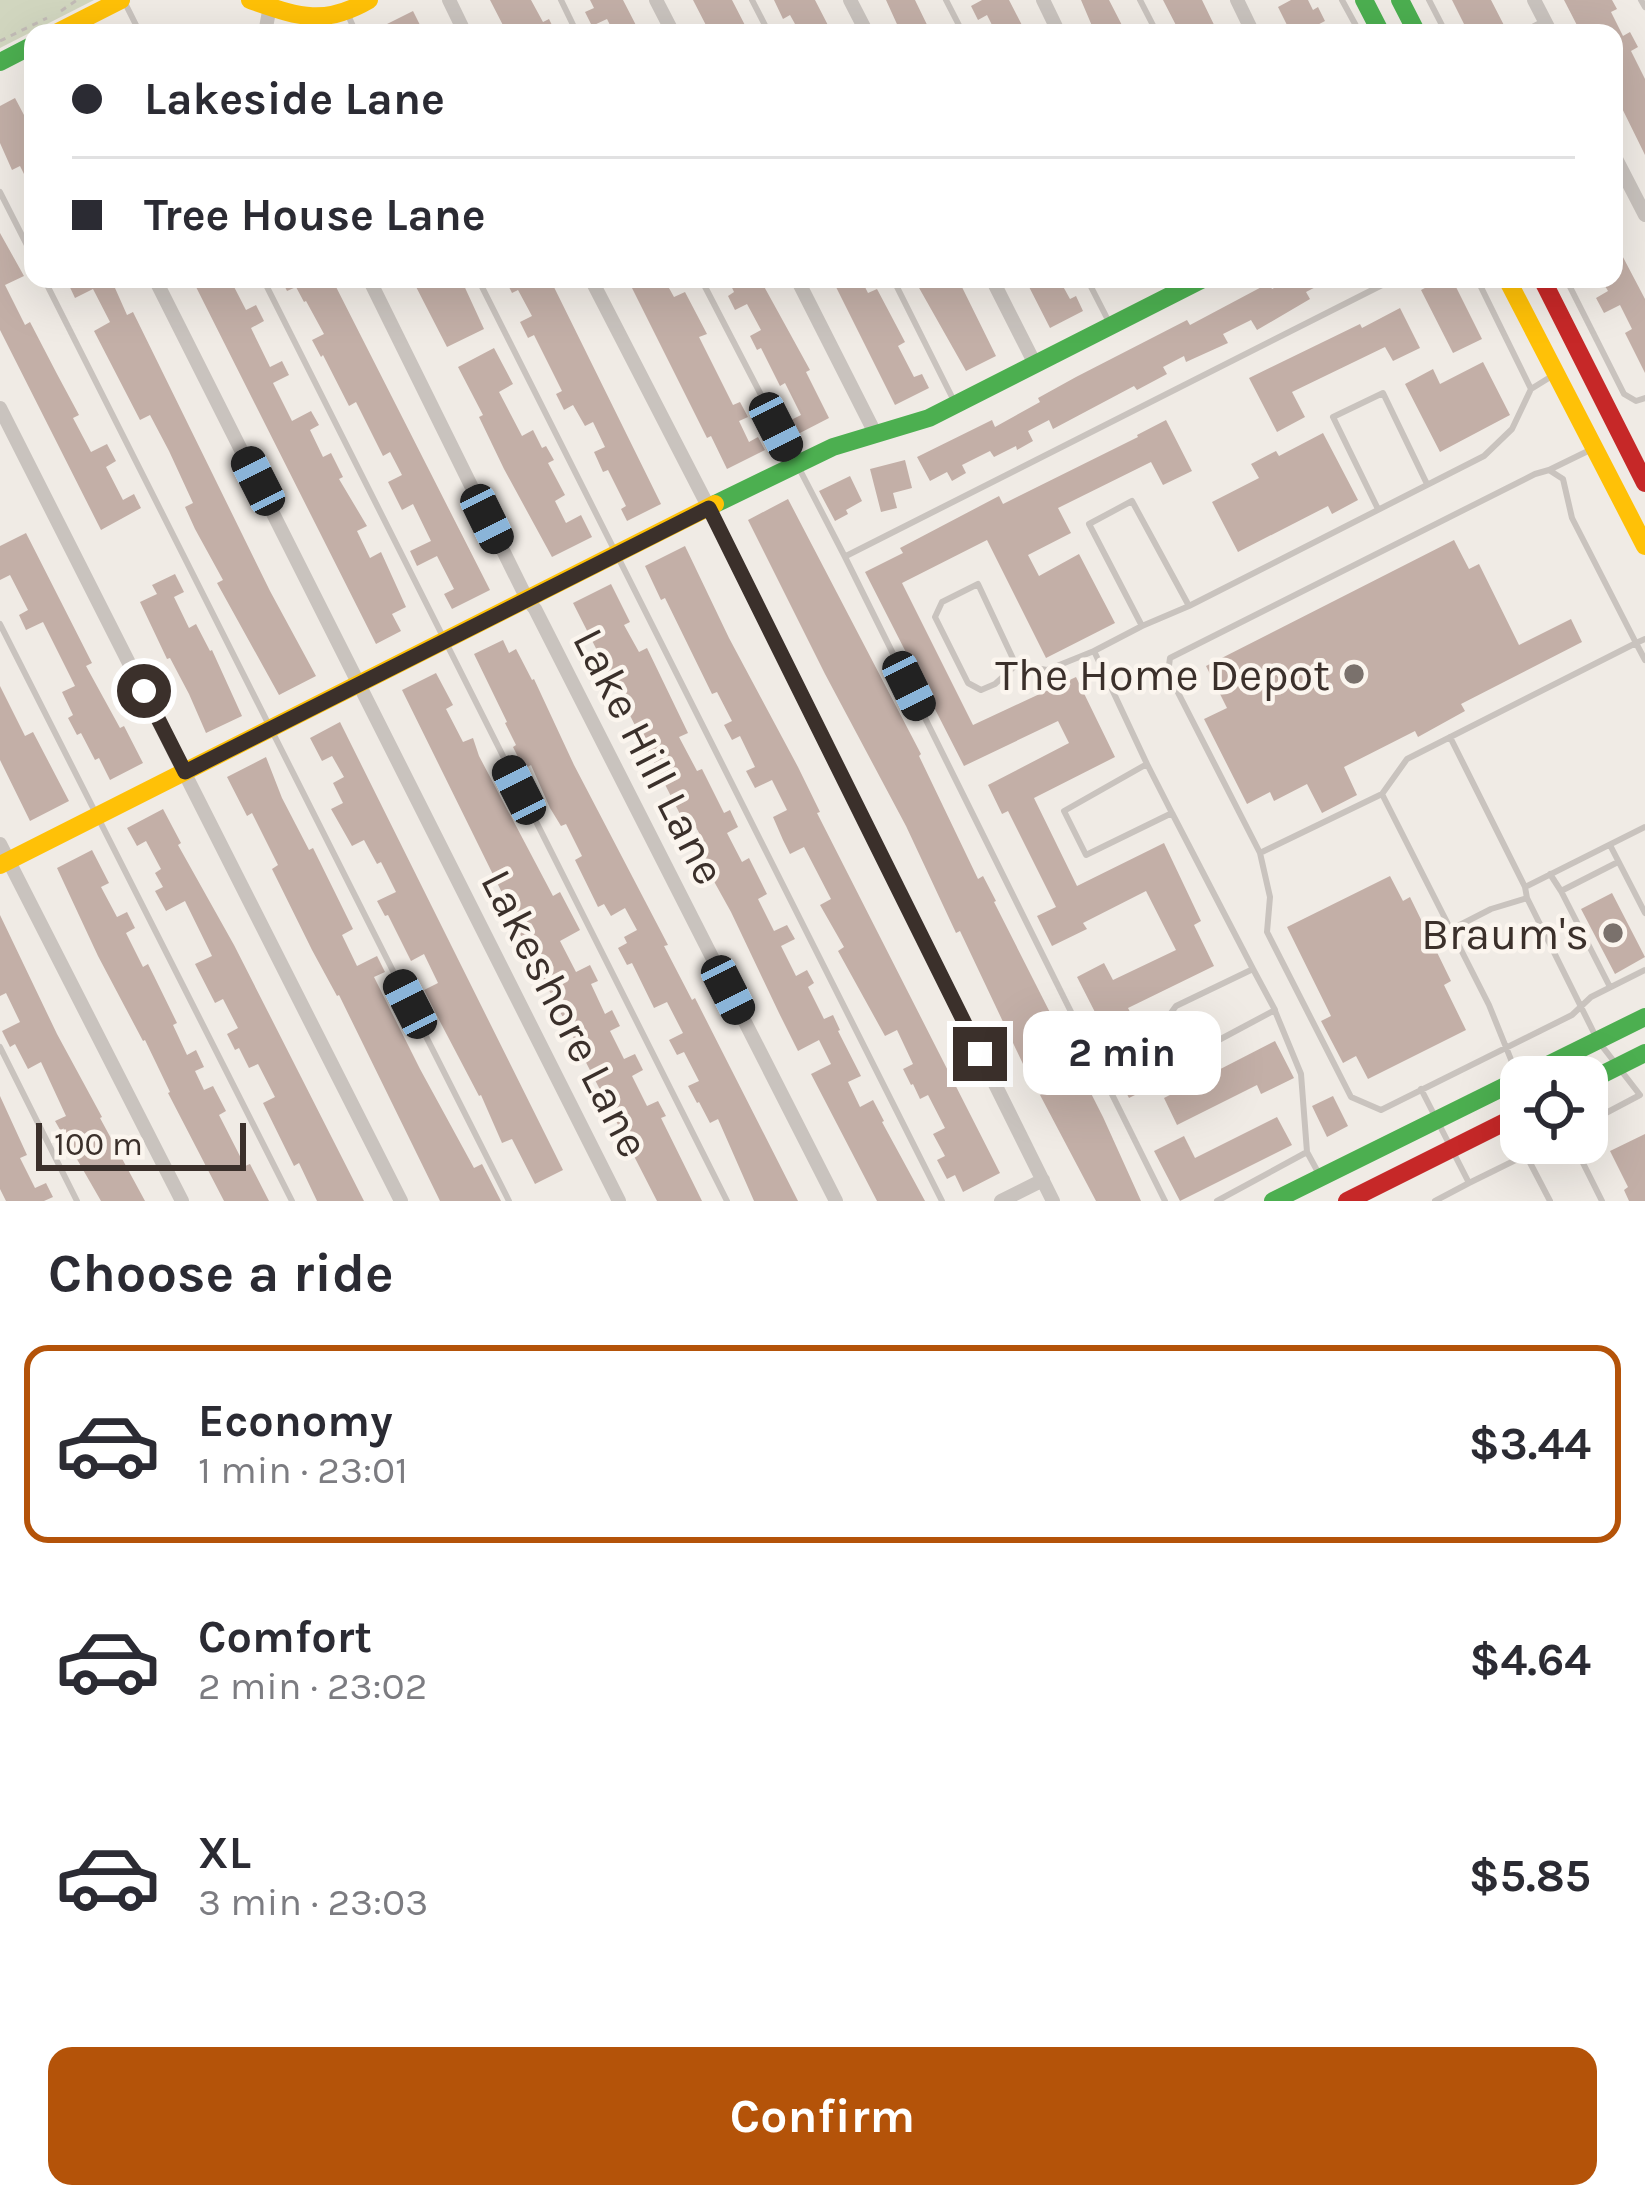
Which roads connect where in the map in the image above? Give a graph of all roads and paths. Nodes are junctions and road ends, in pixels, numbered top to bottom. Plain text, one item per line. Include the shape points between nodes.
1 (77, 0) edge
2 (122, 0) edge
3 (250, 0) edge
4 (370, 0) edge
5 (270, 6) junction
6 (346, 12) junction
7 (34, 24) edge
8 (74, 24) edge
9 (267, 24) edge
10 (352, 24) edge
11 (1623, 172) edge
12 (0, 192) edge
13 (1645, 215) edge
14 (24, 239) edge
15 (49, 288) edge
16 (160, 288) edge
17 (268, 288) edge
18 (373, 288) edge
19 (483, 288) edge
20 (596, 288) edge
21 (706, 288) edge
22 (802, 288) edge
23 (897, 288) edge
24 (997, 288) edge
25 (1092, 288) edge
26 (1179, 288) edge
27 (1376, 288) edge
28 (1481, 288) edge
29 (1512, 288) edge
30 (1547, 288) edge
31 (1571, 288) edge
32 (1111, 326) junction
33 (1583, 361) junction
34 (1035, 364) junction
35 (1556, 374) junction
36 (1531, 388) junction
37 (1645, 398) edge
38 (956, 405) junction
39 (0, 408) edge
40 (876, 434) junction
41 (1620, 434) junction
42 (1593, 448) junction
43 (795, 464) junction
44 (1549, 470) junction
45 (1645, 483) edge
46 (1427, 484) junction
47 (709, 508) junction
48 (1378, 509) junction
49 (1645, 546) edge
50 (617, 554) junction
51 (844, 556) junction
52 (527, 599) junction
53 (1189, 606) junction
54 (0, 624) edge
55 (1142, 626) junction
56 (445, 641) junction
57 (1641, 641) edge
58 (1094, 651) junction
59 (1645, 660) edge
60 (1016, 665) junction
61 (360, 683) junction
62 (272, 728) junction
63 (1450, 737) junction
64 (1148, 764) junction
65 (185, 772) junction
66 (1382, 794) junction
67 (1172, 813) junction
68 (97, 816) junction
69 (1645, 827) edge
70 (1610, 845) junction
71 (1260, 853) junction
72 (3, 857) edge
73 (1618, 862) junction
74 (1550, 874) junction
75 (1525, 886) junction
76 (1561, 891) junction
77 (1527, 898) junction
78 (1645, 913) edge
79 (1450, 930) junction
80 (1253, 969) junction
81 (1645, 970) edge
82 (1610, 987) junction
83 (1582, 1006) junction
84 (1275, 1010) junction
85 (1645, 1017) edge
86 (1598, 1040) junction
87 (0, 1047) edge
88 (1504, 1047) junction
89 (1645, 1053) edge
90 (1508, 1056) edge
91 (1564, 1056) edge
92 (1618, 1067) junction
93 (1608, 1072) edge
94 (1500, 1087) edge
95 (1421, 1090) junction
96 (1642, 1094) edge
97 (1608, 1112) edge
98 (1435, 1120) junction
99 (1500, 1124) edge
100 (1451, 1149) junction
101 (1307, 1153) junction
102 (1507, 1164) edge
103 (1531, 1164) edge
104 (1584, 1164) edge
105 (1321, 1177) junction
106 (1043, 1180) junction
107 (1468, 1183) junction
108 (77, 1201) edge
109 (182, 1201) edge
110 (292, 1201) edge
111 (401, 1201) edge
112 (509, 1201) edge
113 (620, 1201) edge
114 (727, 1201) edge
115 (836, 1201) edge
116 (942, 1201) edge
117 (1000, 1201) edge
118 (1053, 1201) edge
119 (1166, 1201) edge
120 (1217, 1201) edge
121 (1273, 1201) edge
122 (1347, 1201) edge
123 (1435, 1201) edge
124 (1550, 1201) edge
125 (1602, 1201) edge

1 - 7 path
2 - 8 street
3 - 5 street
4 - 6 street
5 - 6 street via 302,17
5 - 9 street
6 - 10 lane
11 - 13 street
12 - 14 lane
15 - 62 lane
16 - 61 street, Lakeshore Lane
17 - 56 lane
18 - 52 street, Lake Hill Lane
19 - 50 lane
20 - 47 street
21 - 43 lane
22 - 40 street
23 - 38 lane
24 - 34 street
25 - 32 lane
26 - 32 street
27 - 51 lane
28 - 36 lane
29 - 35 street
30 - 33 street
31 - 37 lane via 1624,394
32 - 34 street
33 - 35 street
33 - 41 street
34 - 38 street
35 - 36 lane
35 - 42 street
36 - 46 lane via 1512,429 1484,456
38 - 40 street
39 - 65 street
40 - 43 street
41 - 42 street
41 - 45 street
42 - 44 lane
42 - 49 street
43 - 47 street
43 - 51 lane
44 - 57 lane via 1562,479 1572,518
44 - 71 lane via 1170,658 1168,673
46 - 48 lane
46 - 48 lane via 1383,393 1333,417
47 - 50 street
47 - 106 street
48 - 53 lane
50 - 52 street
50 - 116 lane
51 - 119 lane
52 - 56 street
52 - 115 street, Lake Hill Lane
53 - 55 lane
53 - 55 lane via 1132,501 1089,524
54 - 68 lane
55 - 58 lane
56 - 61 street
56 - 114 lane
57 - 59 lane
57 - 63 lane
58 - 60 lane via 1047,670
58 - 64 lane
60 - 60 lane via 978,584 942,602 935,617 968,683 981,690 995,685
61 - 62 street
61 - 113 street, Lakeshore Lane
62 - 65 street
62 - 112 lane
63 - 66 lane via 1407,759
63 - 75 lane
64 - 67 lane
64 - 67 lane via 1064,811 1071,826 1086,855
65 - 68 street
65 - 111 street
66 - 71 lane
66 - 79 lane
67 - 80 lane
68 - 72 street
68 - 110 lane
69 - 70 lane
70 - 73 lane
70 - 74 lane
71 - 95 lane via 1270,897 1267,932 1351,1097 1381,1110
72 - 109 street
73 - 76 lane
73 - 78 lane
74 - 75 lane
74 - 76 lane
75 - 77 lane
76 - 82 lane
77 - 79 lane
77 - 83 lane
79 - 88 lane
80 - 84 lane
80 - 84 lane via 1176,1006 1168,1017 1181,1043 1202,1049
81 - 82 lane
82 - 83 lane
83 - 86 lane
83 - 88 lane
84 - 101 lane via 1301,1074
85 - 86 street
86 - 91 street
86 - 92 lane
87 - 108 lane
88 - 90 lane
88 - 95 lane
89 - 92 street
92 - 93 street
92 - 96 lane
94 - 98 street
95 - 98 lane
96 - 97 lane
98 - 100 lane
98 - 105 street
99 - 100 street
100 - 107 lane
100 - 122 street
101 - 105 lane
101 - 120 lane
102 - 107 lane
103 - 124 lane
104 - 125 lane
105 - 121 street
106 - 117 street
106 - 118 street
107 - 123 lane

